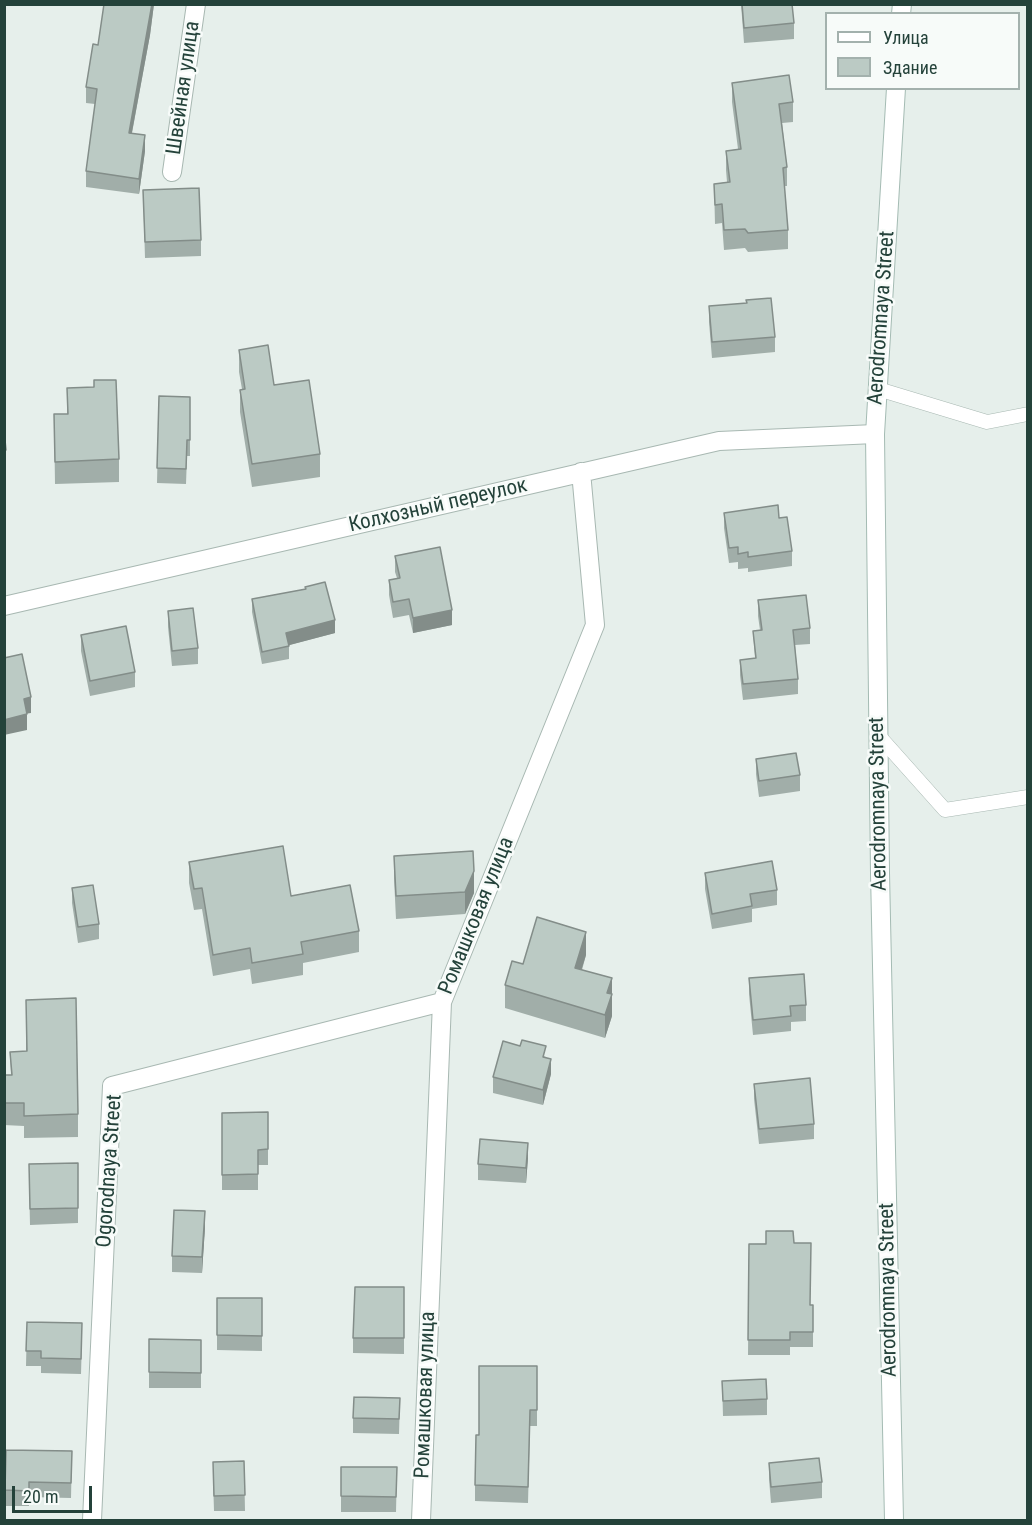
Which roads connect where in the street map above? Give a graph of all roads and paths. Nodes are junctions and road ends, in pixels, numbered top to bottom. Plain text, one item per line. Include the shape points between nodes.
1 (196, 4) edge
2 (896, 90) edge
3 (172, 172) dead end
4 (878, 389) junction
5 (1028, 414) edge
6 (875, 434) junction
7 (581, 472) junction
8 (4, 606) edge
9 (879, 736) junction
10 (1028, 797) edge
11 (442, 1002) junction
12 (92, 1521) edge
13 (421, 1521) edge
14 (894, 1521) edge

1 - 3 street, Швейная улица
2 - 4 street, Aerodromnaya Street
4 - 5 lane via 987,422
4 - 6 street, Aerodromnaya Street
6 - 7 street, Колхозный переулок via 719,441
6 - 9 street, Aerodromnaya Street
7 - 8 street, Колхозный переулок
7 - 11 street, Ромашковая улица via 595,625
9 - 10 lane via 945,810
9 - 14 street, Aerodromnaya Street
11 - 12 street, Ogorodnaya Street via 112,1086
11 - 13 street, Ромашковая улица

